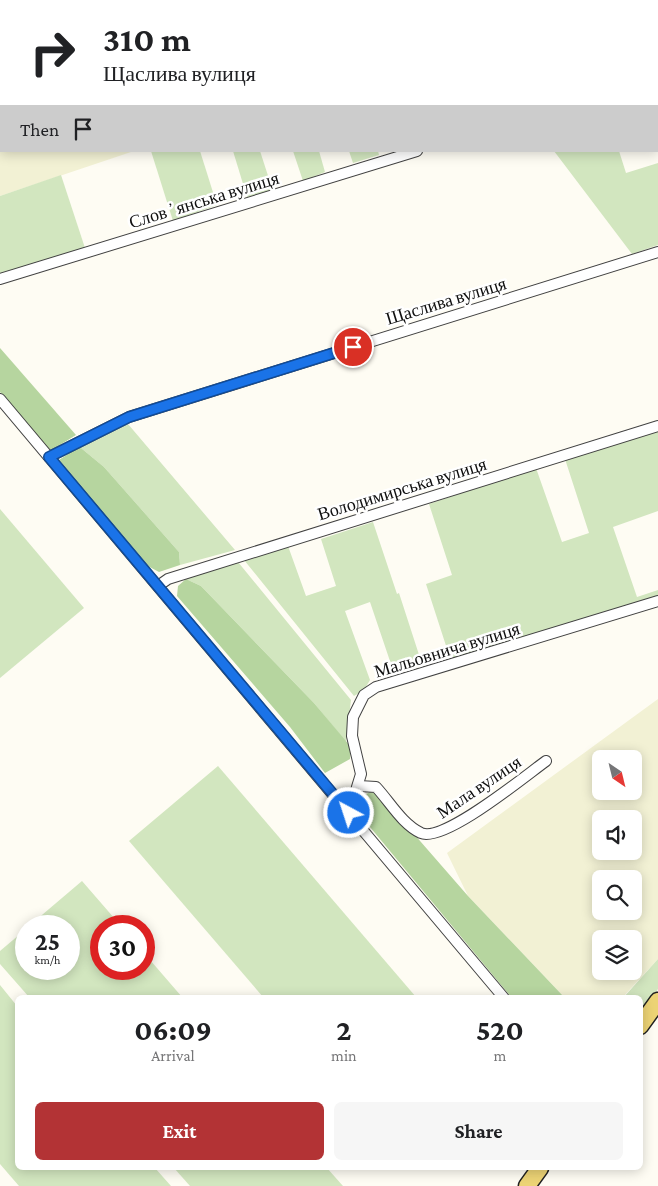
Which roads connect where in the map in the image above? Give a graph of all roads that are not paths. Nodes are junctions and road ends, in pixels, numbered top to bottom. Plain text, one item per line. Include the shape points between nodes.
1 (414, 152) edge
2 (658, 252) edge
3 (0, 279) edge
4 (0, 399) edge
5 (658, 426) edge
6 (49, 457) junction
7 (158, 586) junction
8 (658, 601) edge
9 (546, 761) dead end
10 (359, 786) junction
11 (349, 813) junction
12 (501, 995) edge
13 (658, 1001) edge
14 (643, 1022) edge
15 (539, 1170) edge
16 (527, 1186) edge

1 - 3 street, Словʼянська вулиця
2 - 6 street, Щаслива вулиця via 129,417
4 - 6 street
5 - 7 street, Володимирська вулиця via 168,579
6 - 7 street
7 - 11 street
8 - 10 street, Мальовнича вулиця via 376,687 364,695 352,717 352,736 361,774
9 - 10 street, Мала вулиця via 468,818 438,834 424,834 408,825 376,787
10 - 11 street, Мальовнича вулиця
11 - 12 street
13 - 14 main road
15 - 16 main road

